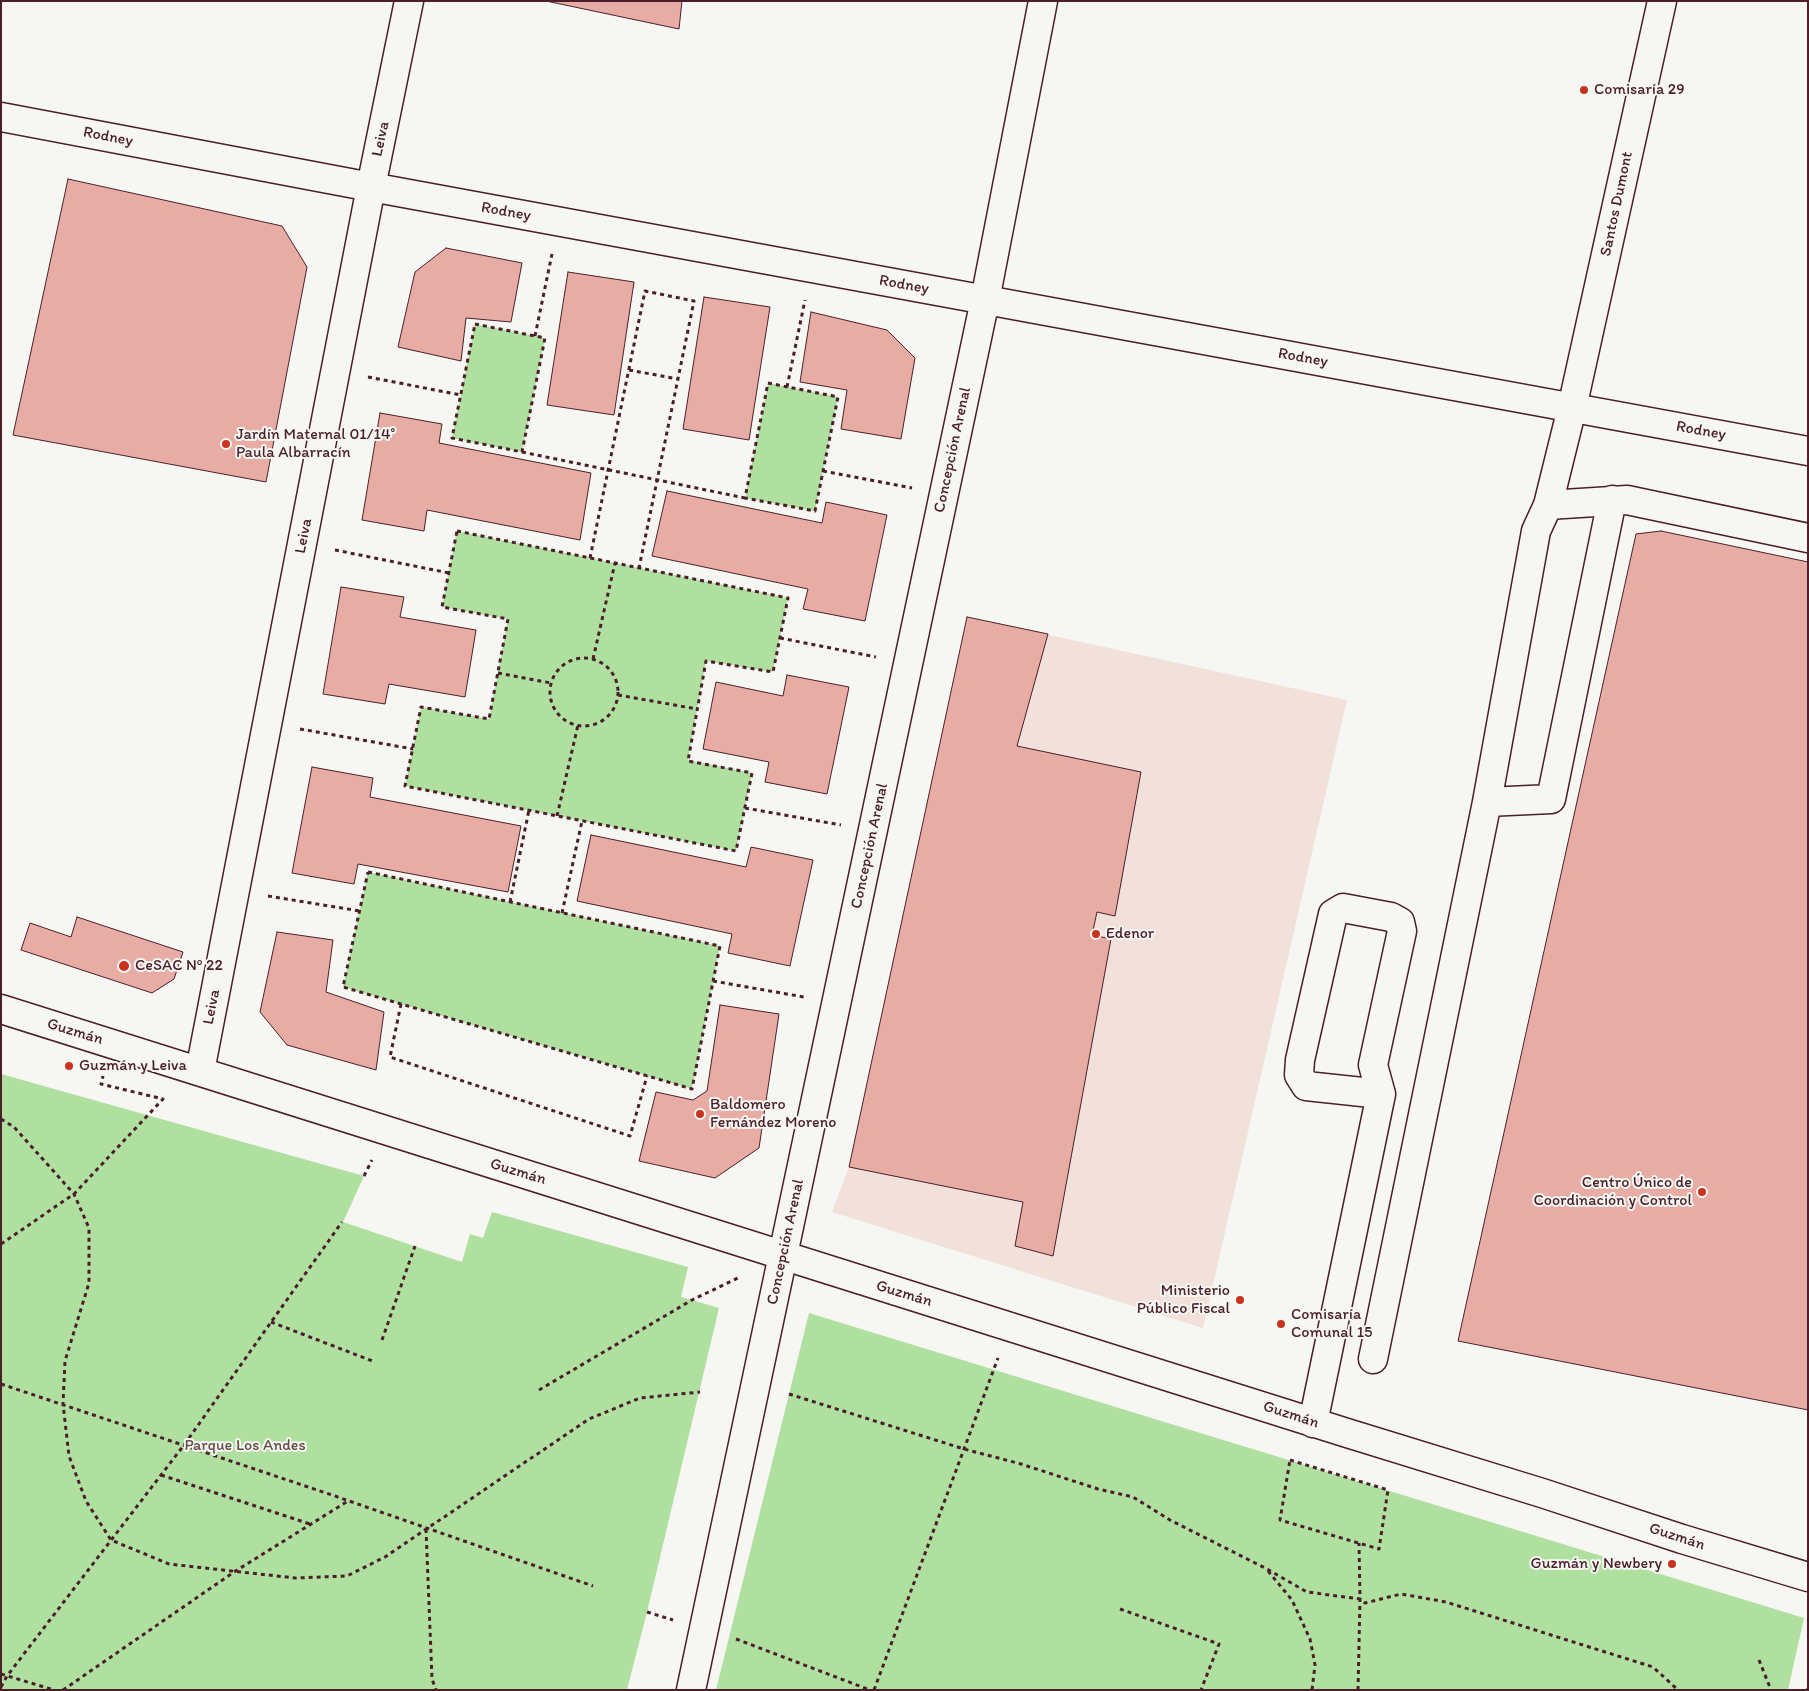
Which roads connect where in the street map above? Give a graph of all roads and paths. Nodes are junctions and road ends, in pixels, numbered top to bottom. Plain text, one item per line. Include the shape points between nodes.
1 (409, 1) edge
2 (1043, 1) edge
3 (1662, 1) edge
4 (1, 117) edge
5 (371, 187) junction
6 (557, 222) junction
7 (810, 268) junction
8 (985, 300) junction
9 (536, 336) junction
10 (336, 370) junction
11 (629, 370) junction
12 (678, 379) junction
13 (787, 387) junction
14 (461, 396) junction
15 (1572, 408) junction
16 (1808, 451) edge
17 (522, 452) junction
18 (608, 470) junction
19 (823, 471) junction
20 (657, 480) junction
21 (944, 494) junction
22 (745, 498) junction
23 (1612, 500) junction
24 (1548, 504) junction
25 (1808, 538) edge
26 (303, 543) junction
27 (590, 558) junction
28 (615, 563) junction
29 (639, 568) junction
30 (448, 573) junction
31 (780, 638) junction
32 (593, 659) junction
33 (908, 664) junction
34 (498, 673) junction
35 (551, 682) junction
36 (618, 695) junction
37 (697, 709) junction
38 (267, 723) junction
39 (578, 725) junction
40 (413, 749) junction
41 (1487, 802) junction
42 (745, 808) junction
43 (529, 810) junction
44 (557, 816) junction
45 (582, 821) junction
46 (873, 831) junction
47 (235, 889) junction
48 (510, 902) junction
49 (360, 912) junction
50 (562, 913) junction
51 (713, 981) junction
52 (837, 1003) junction
53 (400, 1004) junction
54 (1, 1009) edge
55 (112, 1044) junction
56 (200, 1071) junction
57 (647, 1076) junction
58 (1381, 1094) junction
59 (1, 1119) edge
60 (74, 1194) junction
61 (342, 1222) dead end
62 (1, 1244) edge
63 (416, 1246) dead end
64 (783, 1256) junction
65 (271, 1322) junction
66 (1011, 1327) junction
67 (382, 1340) dead end
68 (1373, 1359) dead end
69 (375, 1362) dead end
70 (1, 1384) edge
71 (538, 1390) dead end
72 (700, 1392) dead end
73 (789, 1394) dead end
74 (62, 1404) junction
75 (1313, 1423) junction
76 (184, 1445) junction
77 (964, 1449) junction
78 (160, 1476) junction
79 (349, 1501) junction
80 (310, 1524) junction
81 (426, 1528) junction
82 (111, 1540) junction
83 (1359, 1543) junction
84 (1267, 1569) junction
85 (234, 1572) junction
86 (1808, 1577) edge
87 (592, 1586) dead end
88 (1360, 1599) junction
89 (1120, 1609) dead end
90 (647, 1612) dead end
91 (704, 1629) junction
92 (1759, 1660) dead end
93 (1, 1674) edge
94 (7, 1676) junction
95 (1, 1687) edge
96 (54, 1690) edge
97 (63, 1690) edge
98 (436, 1690) edge
99 (691, 1690) edge
100 (872, 1690) edge
101 (1201, 1690) edge
102 (1312, 1690) edge
103 (1358, 1690) edge
104 (1678, 1690) edge
105 (1772, 1690) edge

1 - 5 street, Leiva
2 - 8 street, Concepción Arenal
3 - 15 street, Santos Dumont
4 - 5 street, Rodney
5 - 6 street, Rodney
5 - 10 street, Leiva
6 - 7 street, Rodney
6 - 9 path
7 - 8 street, Rodney
7 - 13 path
8 - 15 street, Rodney
8 - 21 street, Concepción Arenal
9 - 14 path via 475,324
9 - 17 path via 545,338
10 - 14 path
10 - 26 street, Leiva
11 - 12 path
11 - 12 path via 645,291 694,301
11 - 18 path
12 - 20 path
13 - 19 path via 838,397
13 - 22 path via 768,383
14 - 17 path via 452,438
15 - 16 street, Rodney
15 - 24 street, Santos Dumont
17 - 18 path
18 - 20 path
18 - 27 path
19 - 21 path
19 - 22 path via 815,511
20 - 22 path
20 - 29 path
21 - 33 street, Concepción Arenal
23 - 24 street
23 - 25 street via 1627,500
23 - 41 street via 1551,800
24 - 41 street, Santos Dumont via 1536,531
26 - 30 path
26 - 38 street, Leiva
27 - 28 path
27 - 30 path via 457,532
28 - 29 path
28 - 32 path
29 - 31 path via 788,598
30 - 34 path via 442,606 508,619
31 - 33 path
31 - 37 path via 773,672 706,661
32 - 35 path via 572,660 563,665
32 - 36 path via 615,676
33 - 46 street, Concepción Arenal
34 - 35 path
34 - 40 path via 489,719 421,707
35 - 39 path via 552,705 567,722
36 - 37 path
36 - 39 path via 617,704 605,719 587,726
37 - 42 path via 688,761 752,772
38 - 40 path
38 - 47 street, Leiva
39 - 44 path
40 - 43 path via 405,786
41 - 68 street, Santos Dumont
42 - 45 path via 736,851
42 - 46 path
43 - 44 path
43 - 48 path
44 - 45 path
45 - 50 path
46 - 52 street, Concepción Arenal
47 - 49 path
47 - 56 street, Leiva
48 - 49 path via 368,872
48 - 50 path
49 - 53 path via 343,987
50 - 51 path via 720,946
51 - 52 path
51 - 57 path via 692,1088
52 - 64 street, Concepción Arenal
53 - 57 path
53 - 57 path via 390,1057 630,1136
54 - 55 street, Guzmán
55 - 56 street, Guzmán
55 - 60 path via 101,1084 163,1099
56 - 64 street, Guzmán
58 - 58 street via 1373,1065 1402,930 1400,922 1391,917 1343,908 1332,914 1299,1075 1306,1086
58 - 75 street
59 - 60 path via 14,1127
60 - 62 path
60 - 74 path via 89,1228 88,1283 65,1361
61 - 65 path
63 - 67 path
64 - 66 street, Guzmán
64 - 71 path via 692,1300
64 - 91 street, Concepción Arenal
65 - 69 path
65 - 76 path
66 - 75 street, Guzmán
66 - 77 path
70 - 74 path
72 - 81 path via 640,1398 589,1419
73 - 77 path
74 - 76 path
74 - 82 path via 68,1456 86,1500
75 - 86 street, Guzmán
76 - 78 path
76 - 79 path
77 - 84 path via 1132,1497
77 - 100 path
78 - 80 path
78 - 82 path
79 - 80 path
79 - 81 path
80 - 85 path
81 - 85 path via 385,1557 347,1576 295,1578
81 - 87 path
81 - 98 path via 432,1679
82 - 85 path via 169,1564
82 - 94 path
83 - 83 path via 1280,1520 1290,1460 1388,1490 1379,1549
83 - 88 path
84 - 88 path via 1307,1592
84 - 102 path via 1292,1600 1310,1639 1315,1665
85 - 97 path
88 - 103 path
88 - 104 path via 1365,1603 1401,1594 1446,1602 1653,1667
89 - 101 path via 1219,1644
90 - 91 path
91 - 99 street, Concepción Arenal
91 - 100 path
92 - 105 path
93 - 94 path
94 - 95 path
94 - 96 path

